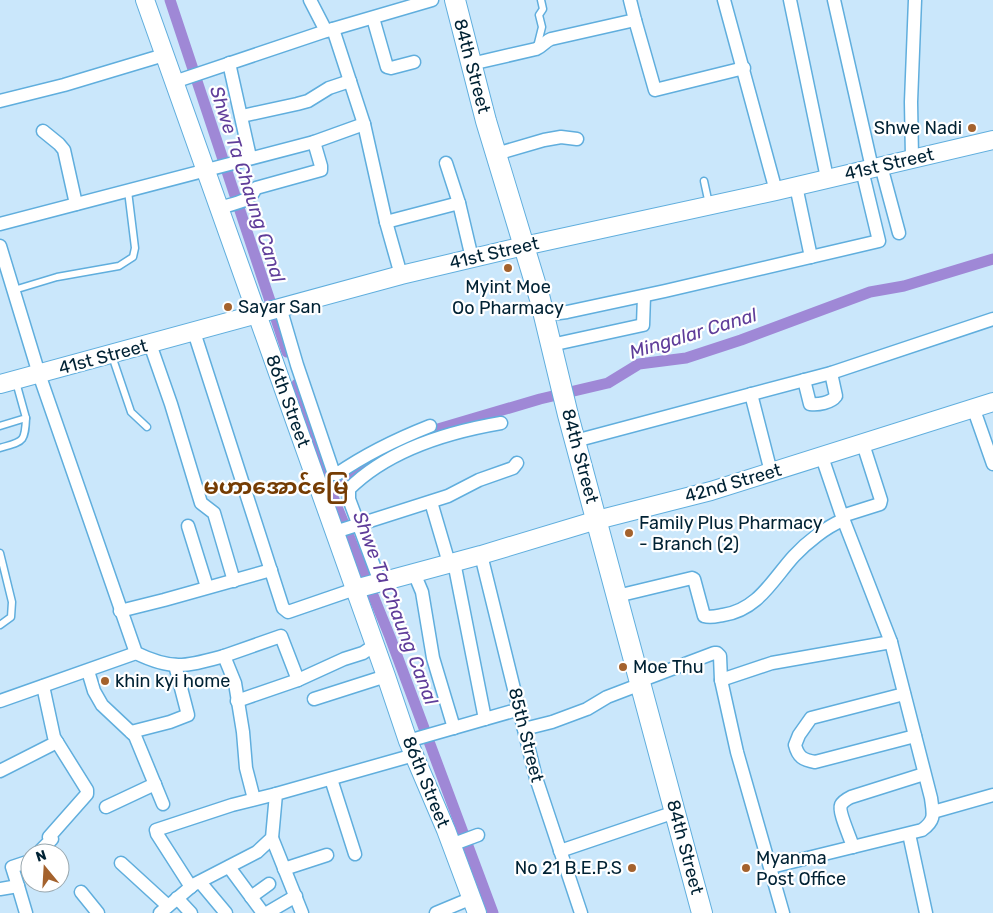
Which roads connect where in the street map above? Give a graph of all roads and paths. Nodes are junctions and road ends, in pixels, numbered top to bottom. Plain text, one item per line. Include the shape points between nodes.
1 (145, 0) edge
2 (310, 0) edge
3 (432, 0) edge
4 (455, 0) edge
5 (541, 0) edge
6 (630, 0) edge
7 (724, 0) edge
8 (790, 0) edge
9 (834, 0) edge
10 (915, 0) edge
11 (373, 18) junction
12 (635, 20) junction
13 (329, 30) junction
14 (536, 49) junction
15 (164, 55) junction
16 (414, 62) dead end
17 (229, 63) junction
18 (471, 64) junction
19 (744, 68) junction
20 (179, 80) junction
21 (350, 81) junction
22 (0, 100) edge
23 (242, 116) junction
24 (364, 124) junction
25 (43, 131) dead end
26 (577, 139) dead end
27 (993, 140) edge
28 (314, 142) junction
29 (496, 154) junction
30 (250, 157) junction
31 (912, 158) junction
32 (446, 163) dead end
33 (872, 168) junction
34 (211, 169) junction
35 (827, 178) junction
36 (704, 181) dead end
37 (796, 186) junction
38 (128, 191) junction
39 (776, 191) junction
40 (459, 203) junction
41 (76, 204) junction
42 (231, 204) junction
43 (710, 205) junction
44 (386, 222) junction
45 (0, 224) edge
46 (900, 233) dead end
47 (0, 246) edge
48 (524, 246) junction
49 (811, 257) junction
50 (472, 258) junction
51 (401, 275) junction
52 (14, 290) junction
53 (644, 296) junction
54 (269, 310) junction
55 (544, 315) junction
56 (993, 319) edge
57 (194, 332) junction
58 (150, 344) junction
59 (111, 355) junction
60 (553, 355) junction
61 (831, 373) junction
62 (39, 374) junction
63 (804, 380) junction
64 (8, 382) edge
65 (751, 394) junction
66 (993, 402) edge
67 (974, 410) junction
68 (26, 418) junction
69 (502, 423) dead end
70 (0, 426) edge
71 (430, 426) dead end
72 (147, 427) dead end
73 (576, 441) junction
74 (863, 444) junction
75 (0, 448) edge
76 (822, 457) junction
77 (517, 463) dead end
78 (993, 464) edge
79 (772, 472) junction
80 (431, 502) junction
81 (843, 518) junction
82 (597, 520) junction
83 (358, 525) junction
84 (188, 526) dead end
85 (339, 531) junction
86 (0, 553) edge
87 (481, 554) junction
88 (451, 562) junction
89 (272, 570) junction
90 (414, 573) junction
91 (234, 580) junction
92 (369, 585) junction
93 (208, 587) junction
94 (617, 596) junction
95 (120, 611) junction
96 (0, 626) edge
97 (891, 642) junction
98 (375, 645) junction
99 (136, 653) junction
100 (224, 656) junction
101 (175, 665) junction
102 (88, 671) junction
103 (386, 676) junction
104 (298, 680) junction
105 (721, 680) junction
106 (640, 683) junction
107 (43, 686) junction
108 (904, 694) junction
109 (314, 699) dead end
110 (0, 701) edge
111 (237, 701) junction
112 (520, 709) junction
113 (485, 719) junction
114 (454, 728) junction
115 (524, 730) junction
116 (131, 732) junction
117 (915, 736) junction
118 (57, 742) junction
119 (418, 742) junction
120 (0, 771) edge
121 (924, 774) junction
122 (331, 779) junction
123 (154, 784) junction
124 (276, 794) junction
125 (993, 795) edge
126 (254, 799) junction
127 (163, 804) dead end
128 (106, 807) dead end
129 (675, 812) junction
130 (933, 812) junction
131 (909, 834) junction
132 (272, 838) junction
133 (48, 843) edge
134 (854, 847) junction
135 (560, 851) junction
136 (355, 854) dead end
137 (327, 855) dead end
138 (121, 863) dead end
139 (20, 864) edge
140 (229, 867) junction
141 (771, 867) junction
142 (284, 869) junction
143 (269, 884) dead end
144 (195, 885) junction
145 (18, 886) junction
146 (0, 889) edge
147 (81, 892) dead end
148 (296, 896) junction
149 (251, 897) junction
150 (168, 905) edge
151 (474, 905) edge
152 (26, 913) edge
153 (98, 913) edge
154 (191, 913) edge
155 (226, 913) edge
156 (262, 913) edge
157 (267, 913) edge
158 (302, 913) edge
159 (436, 913) edge
160 (581, 913) edge
161 (702, 913) edge
162 (783, 913) edge
163 (926, 913) edge

1 - 15 main road, 86th Street
2 - 13 street
3 - 11 street
4 - 18 main road, 84th Street
5 - 14 lane via 543,9 539,14 542,27
6 - 12 street
7 - 19 street
8 - 35 street
9 - 33 street
10 - 31 street
11 - 13 street
11 - 16 street via 387,66 391,68
12 - 14 street via 547,40
12 - 19 street via 655,90
13 - 17 street
13 - 21 street
14 - 18 street
15 - 20 main road, 86th Street
15 - 22 street
17 - 20 street
17 - 23 street
18 - 29 main road, 84th Street
19 - 39 street
20 - 34 main road, 86th Street
21 - 23 street via 329,88 308,101
21 - 24 street
23 - 30 street
24 - 28 street
24 - 44 street
25 - 41 street via 64,150
26 - 29 street via 544,140
27 - 31 main road, 41st Street
28 - 30 street
28 - 42 street via 321,170 256,188 253,194
29 - 48 main road, 84th Street
30 - 34 street
31 - 33 main road, 41st Street
32 - 40 street
33 - 35 main road, 41st Street
33 - 46 street
33 - 49 street via 880,241
34 - 38 street
34 - 42 main road, 86th Street
35 - 37 main road, 41st Street
36 - 43 lane
37 - 39 main road, 41st Street
37 - 49 street
38 - 41 street
38 - 52 lane via 135,248 133,257 119,266 57,277
39 - 43 main road, 41st Street
40 - 44 street
40 - 50 street
41 - 45 street
42 - 54 main road, 86th Street
43 - 48 main road, 41st Street
44 - 51 street
47 - 52 street
48 - 50 main road, 41st Street
48 - 55 main road, 84th Street
49 - 53 street
50 - 51 main road, 41st Street
51 - 54 main road, 41st Street
52 - 62 street
53 - 55 street
53 - 60 street via 643,325
54 - 57 main road, 41st Street
54 - 71 street via 297,364 334,474 372,452
54 - 85 main road, 86th Street
55 - 60 main road, 84th Street
56 - 61 street
57 - 58 main road, 41st Street
57 - 89 street
58 - 59 main road, 41st Street
58 - 91 street via 201,503 214,514
59 - 62 main road, 41st Street
59 - 72 lane via 131,412
60 - 73 main road, 84th Street
61 - 63 street
61 - 63 street via 836,396 822,403 810,404
62 - 64 main road, 41st Street
62 - 95 street
63 - 65 street
64 - 68 lane
65 - 73 street
65 - 79 street
66 - 67 main road, 42nd Street
67 - 74 main road, 42nd Street
67 - 78 street
68 - 70 lane
68 - 75 lane via 23,439
69 - 83 street via 429,442 371,469 348,493
73 - 82 main road, 84th Street
74 - 76 main road, 42nd Street
74 - 81 street via 880,504
76 - 79 main road, 42nd Street
76 - 81 street
77 - 80 street via 513,468
79 - 82 main road, 42nd Street
80 - 83 street
80 - 88 street
81 - 94 street via 795,555 750,606 730,614 704,616 692,578
81 - 97 street
82 - 87 main road, 42nd Street
82 - 94 main road, 84th Street
83 - 85 street
83 - 92 street
84 - 93 street
85 - 92 main road, 86th Street
86 - 96 lane via 12,602 11,617
87 - 88 main road, 42nd Street
87 - 112 street, 85th Street
88 - 90 main road, 42nd Street
88 - 113 street
89 - 91 street
89 - 92 street via 283,608 288,612
90 - 92 main road, 42nd Street
90 - 114 street via 422,592 433,658
91 - 93 street
92 - 98 main road, 86th Street
93 - 95 street
94 - 106 main road, 84th Street
95 - 99 street
97 - 105 street via 772,663
97 - 108 street
98 - 103 main road, 86th Street
98 - 104 street
99 - 101 street via 151,661
99 - 102 street
100 - 101 street via 188,666
100 - 104 street via 281,636
100 - 111 street via 235,683
101 - 116 street via 188,715
102 - 107 street
102 - 116 street via 102,705
103 - 109 street
103 - 119 main road, 86th Street
104 - 111 street
105 - 106 street via 720,656 714,653
105 - 141 street via 737,752
106 - 115 street via 586,709
106 - 129 main road, 84th Street
107 - 110 street
107 - 118 street
108 - 117 street
108 - 117 street via 811,718 795,745 798,755 806,761 815,762
111 - 126 street via 246,768
112 - 113 street
112 - 115 street, 85th Street
113 - 114 street
114 - 119 street
115 - 135 street, 85th Street
116 - 123 street
117 - 121 street
118 - 120 street
118 - 133 street via 87,794 49,837 52,839
119 - 122 street
119 - 151 main road, 86th Street via 465,840
121 - 130 street
121 - 134 street via 851,797 842,803 842,815
122 - 124 street
122 - 136 street
123 - 127 street
123 - 128 street
124 - 126 street
124 - 132 street
125 - 130 street
126 - 144 street via 156,830
129 - 135 street
129 - 161 main road, 84th Street
130 - 131 street via 932,821 927,826
131 - 134 street
131 - 163 street
132 - 140 street via 256,852
132 - 142 street
134 - 141 street
135 - 160 street, 85th Street
137 - 142 street
138 - 150 street
139 - 145 street via 12,867
140 - 144 street
140 - 149 street
141 - 162 street
142 - 148 street
143 - 149 street
144 - 150 street
144 - 155 street
145 - 146 street
145 - 152 street
147 - 153 street
148 - 157 street
148 - 158 street
149 - 156 street
150 - 154 street
151 - 159 street

